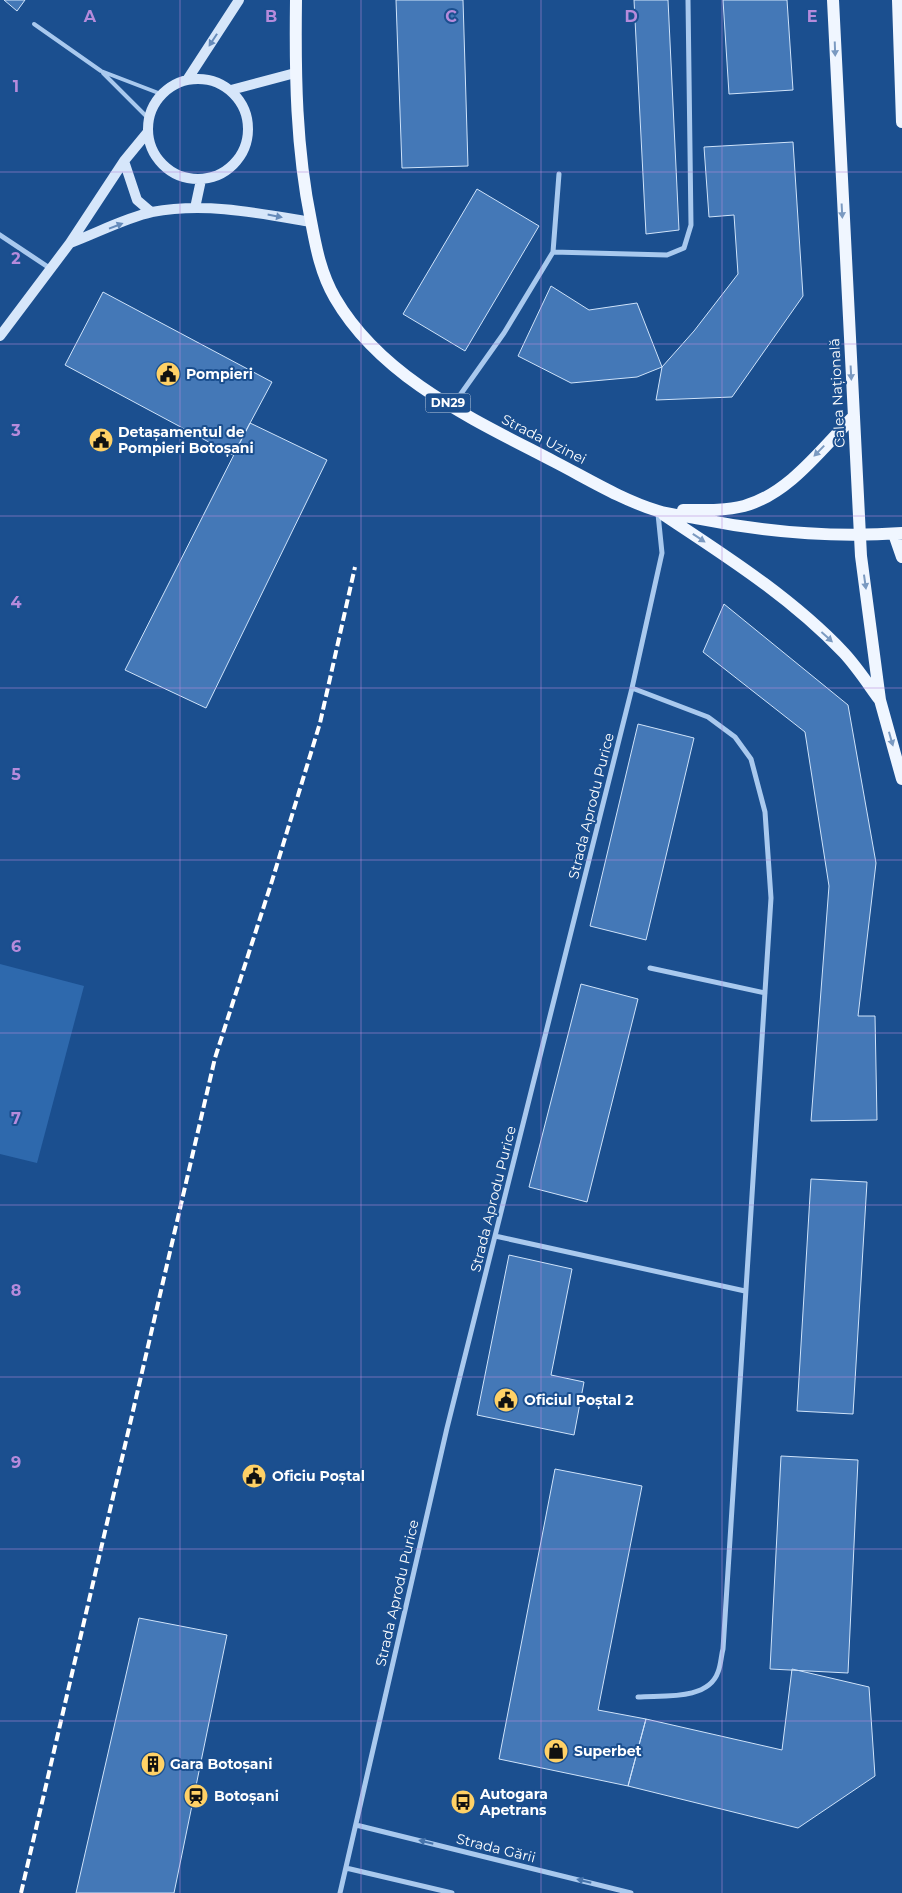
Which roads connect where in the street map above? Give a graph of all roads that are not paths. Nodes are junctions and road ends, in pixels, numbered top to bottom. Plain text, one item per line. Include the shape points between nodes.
1 (239, 0) edge
2 (296, 0) edge
3 (688, 0) edge
4 (832, 0) edge
5 (898, 0) edge
6 (34, 24) dead end
7 (101, 71) junction
8 (295, 73) junction
9 (187, 80) junction
10 (231, 90) junction
11 (154, 103) junction
12 (148, 118) junction
13 (902, 122) edge
14 (147, 133) junction
15 (124, 161) junction
16 (559, 174) dead end
17 (201, 180) junction
18 (195, 208) junction
19 (151, 212) junction
20 (311, 222) junction
21 (0, 235) edge
22 (70, 244) junction
23 (553, 252) junction
24 (51, 269) junction
25 (0, 336) edge
26 (453, 406) junction
27 (854, 416) junction
28 (658, 511) junction
29 (898, 533) edge
30 (860, 534) junction
31 (902, 557) edge
32 (632, 688) junction
33 (880, 700) junction
34 (902, 779) edge
35 (650, 968) dead end
36 (765, 994) junction
37 (495, 1236) junction
38 (746, 1291) junction
39 (638, 1697) dead end
40 (356, 1825) junction
41 (346, 1868) junction
42 (340, 1893) edge
43 (452, 1893) edge
44 (631, 1893) edge

1 -> 9 main road
2 - 8 main road, DN29
3 - 23 street via 691,225 684,248 667,255
4 -> 27 main road, Calea Națională
5 - 13 main road
6 - 7 lane
7 - 11 lane via 161,94
7 - 12 lane
8 - 10 main road
8 - 20 main road, DN29 via 299,146
9 - 10 main road via 216,81
9 - 11 main road via 165,90
10 - 17 main road via 242,104 248,121 248,139 241,156 231,168
11 - 12 main road
12 - 14 main road
14 - 15 main road
14 - 17 main road via 159,162 171,172
15 - 19 main road via 138,200
15 - 22 main road
16 - 23 street
17 - 18 main road
18 - 19 main road
18 -> 20 main road via 238,209
22 -> 19 main road
20 - 26 main road, Strada Uzinei / DN29 via 318,261 334,296 358,332 380,356
21 - 24 street
22 - 24 main road
23 - 26 street via 504,333
24 - 25 main road
26 - 28 main road, Strada Uzinei / DN29 via 600,485
27 -> 28 main road via 796,475 769,496 745,506
27 - 30 main road, Calea Națională
28 - 30 main road, Strada Uzinei / DN29 via 742,527
28 - 32 street, Strada Aprodu Purice via 662,553
28 -> 33 main road, DN29 via 748,571 804,617 844,653
29 - 30 main road, DN29
29 - 31 main road, DN29
30 -> 33 main road, Calea Națională
32 - 36 street via 708,717 735,737 751,759 764,812 771,898
32 - 37 street, Strada Aprodu Purice
33 -> 34 main road, Calea Națională / DN29
35 - 36 street
36 - 38 street
37 - 38 street
37 - 40 street, Strada Aprodu Purice via 447,1428
38 - 39 street via 723,1649 718,1673 708,1686 698,1692
40 - 41 street, Strada Aprodu Purice
44 -> 40 street, Strada Gării
41 - 42 street, Strada Aprodu Purice
41 - 43 street

